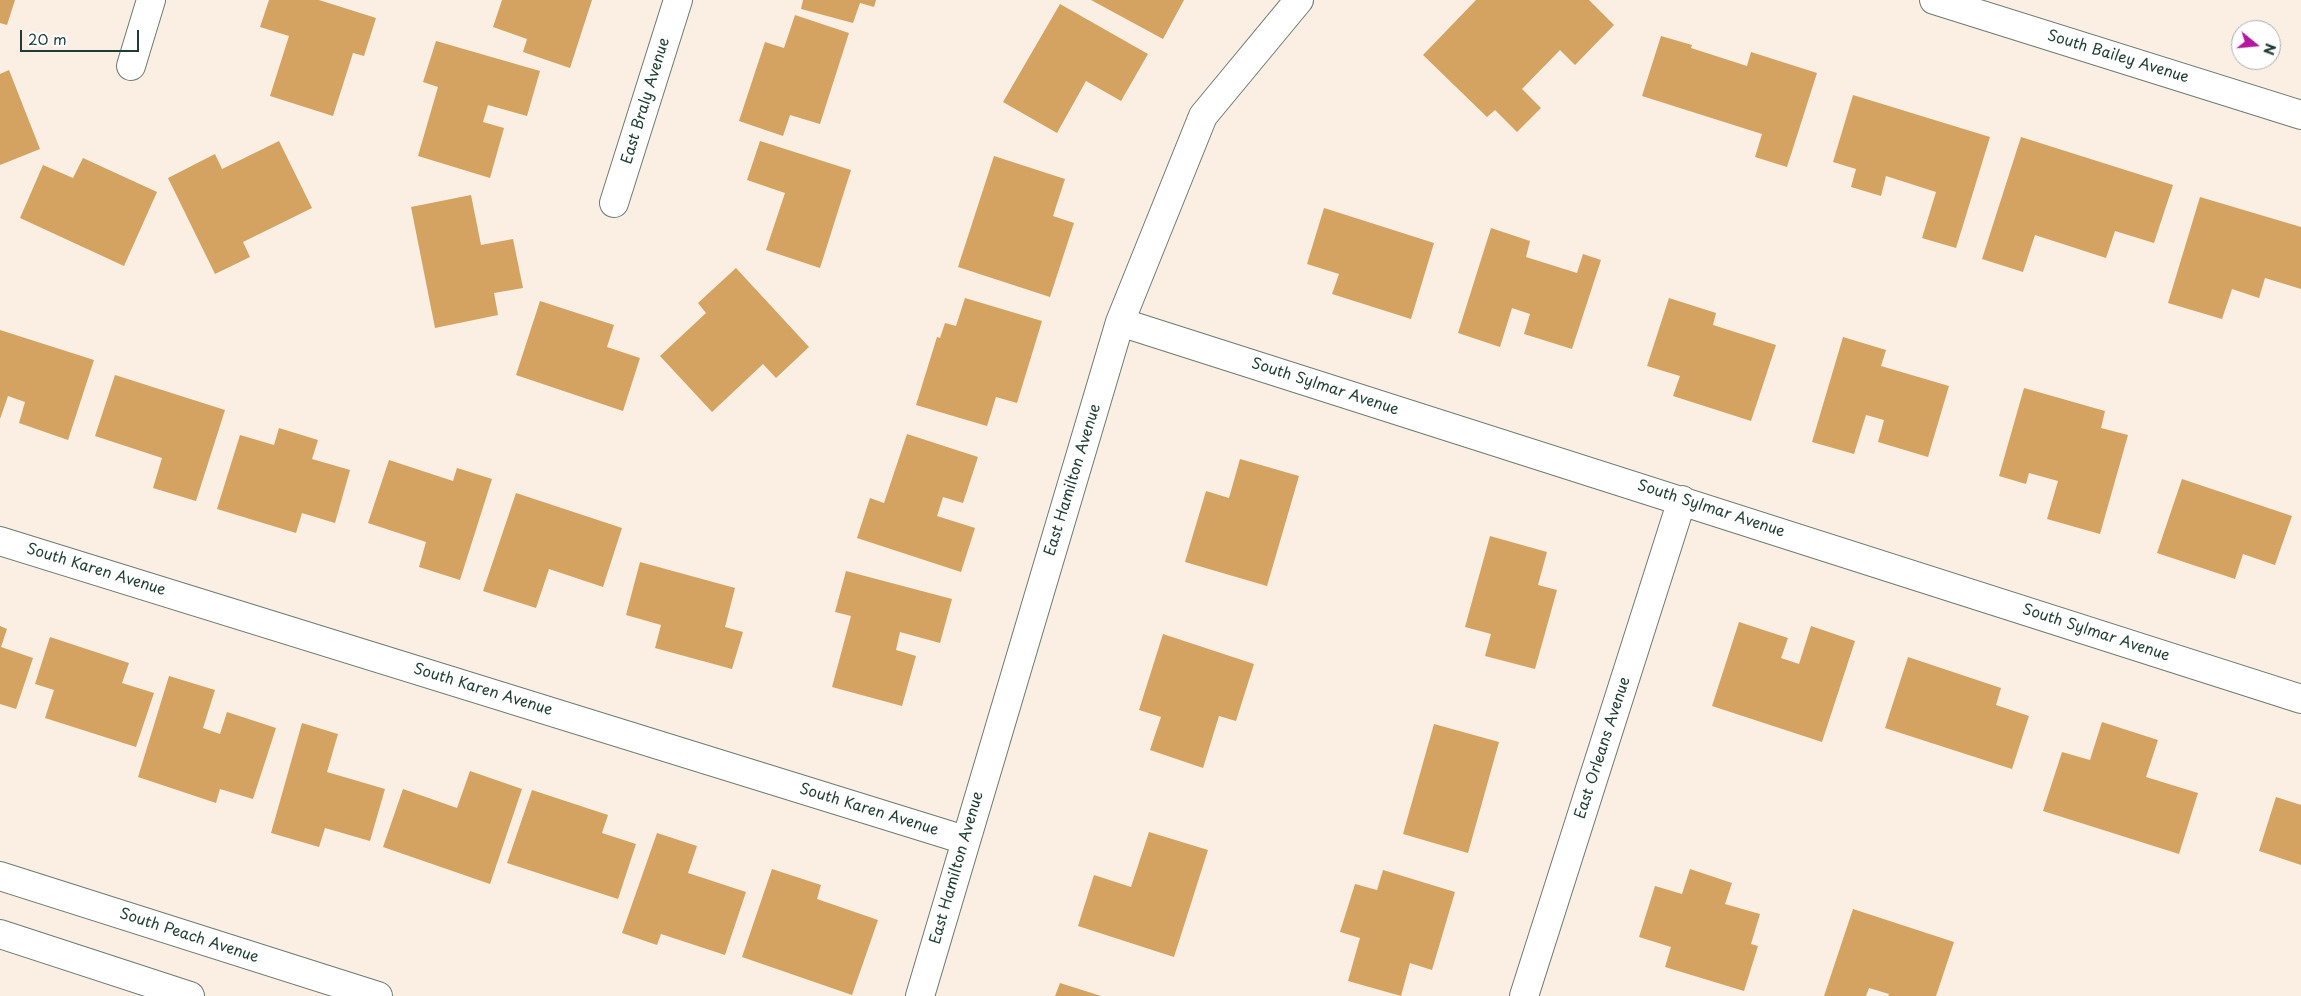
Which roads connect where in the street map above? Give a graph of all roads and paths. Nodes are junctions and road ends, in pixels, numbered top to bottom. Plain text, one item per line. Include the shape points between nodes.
1 (151, 0) edge
2 (678, 0) edge
3 (1299, 0) edge
4 (1934, 0) edge
5 (131, 66) dead end
6 (2301, 115) edge
7 (614, 203) dead end
8 (1120, 322) junction
9 (1682, 500) junction
10 (0, 540) edge
11 (2301, 699) edge
12 (965, 840) junction
13 (0, 876) edge
14 (0, 934) edge
15 (190, 996) edge
16 (378, 996) edge
17 (920, 996) edge
18 (1524, 996) edge

1 - 5 street
2 - 7 street, East Braly Avenue
3 - 8 street, East Hamilton Avenue via 1203,116
4 - 6 street, South Bailey Avenue
8 - 9 street, South Sylmar Avenue
8 - 12 street, East Hamilton Avenue
9 - 11 street, South Sylmar Avenue
9 - 18 street, East Orleans Avenue
10 - 12 street, South Karen Avenue
12 - 17 street, East Hamilton Avenue
13 - 16 street, South Peach Avenue
14 - 15 street

